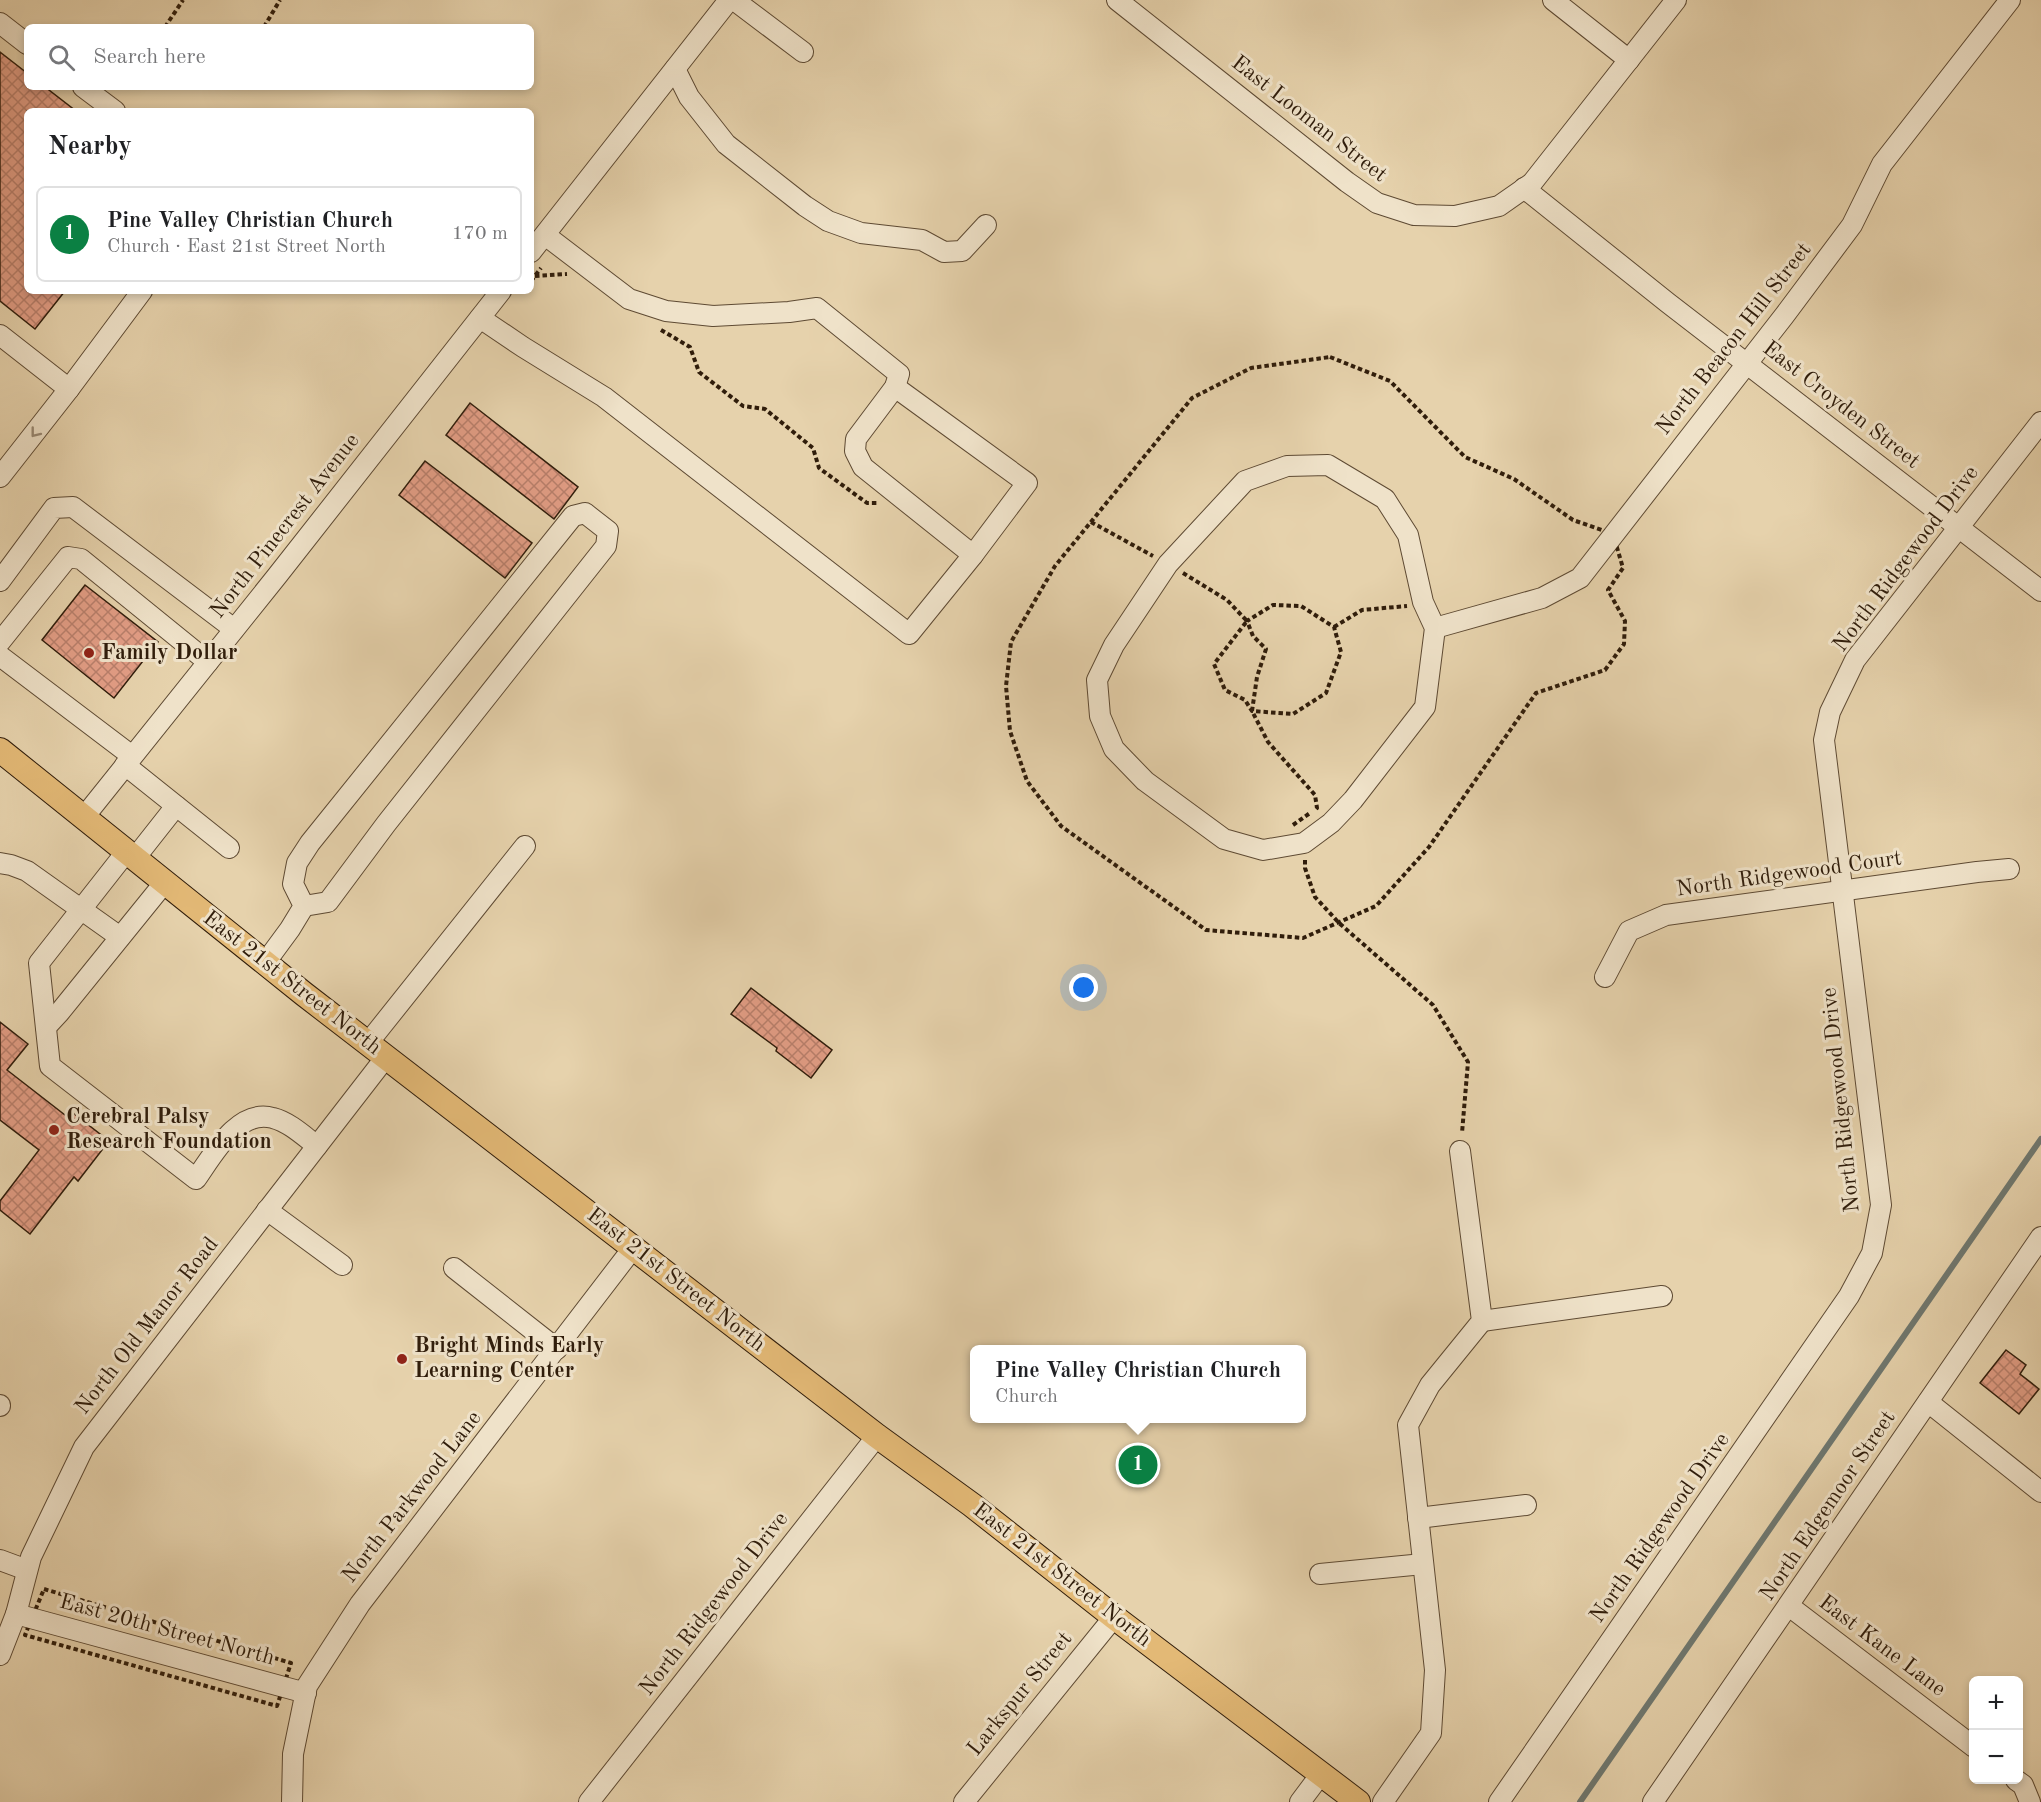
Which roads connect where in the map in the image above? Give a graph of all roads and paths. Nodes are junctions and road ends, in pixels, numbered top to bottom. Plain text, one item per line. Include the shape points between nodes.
1 (183, 0) edge
2 (280, 0) edge
3 (729, 0) edge
4 (734, 0) edge
5 (1117, 0) edge
6 (1553, 0) edge
7 (1676, 0) edge
8 (2010, 0) edge
9 (0, 23) edge
10 (167, 24) edge
11 (266, 24) edge
12 (24, 42) edge
13 (803, 52) dead end
14 (1629, 60) junction
15 (675, 69) junction
16 (87, 90) edge
17 (111, 108) edge
18 (1524, 188) junction
19 (986, 225) dead end
20 (545, 235) junction
21 (534, 248) edge
22 (569, 274) dead end
23 (535, 276) dead end
24 (140, 294) edge
25 (499, 294) edge
26 (480, 318) junction
27 (659, 329) dead end
28 (0, 335) edge
29 (1747, 363) junction
30 (895, 387) junction
31 (69, 389) junction
32 (2041, 422) edge
33 (0, 477) edge
34 (886, 503) dead end
35 (1091, 522) dead end
36 (1959, 527) junction
37 (973, 555) junction
38 (1168, 564) junction
39 (0, 581) edge
40 (2041, 591) edge
41 (1423, 602) junction
42 (1248, 621) junction
43 (1335, 627) junction
44 (1435, 628) junction
45 (234, 629) junction
46 (0, 642) edge
47 (0, 656) edge
48 (208, 662) junction
49 (1252, 711) junction
50 (0, 750) edge
51 (129, 761) junction
52 (176, 806) junction
53 (84, 817) junction
54 (1304, 843) junction
55 (525, 846) dead end
56 (229, 848) dead end
57 (131, 855) junction
58 (0, 863) edge
59 (2009, 869) dead end
60 (165, 882) junction
61 (1841, 890) junction
62 (304, 906) junction
63 (81, 908) junction
64 (120, 937) junction
65 (265, 963) junction
66 (1605, 977) dead end
67 (46, 1027) junction
68 (377, 1050) junction
69 (317, 1146) junction
70 (1460, 1151) joint
71 (267, 1210) junction
72 (2041, 1237) edge
73 (633, 1248) junction
74 (342, 1265) dead end
75 (454, 1268) dead end
76 (1662, 1296) dead end
77 (1482, 1321) junction
78 (557, 1348) junction
79 (1928, 1402) junction
80 (877, 1436) junction
81 (2041, 1492) edge
82 (1526, 1505) dead end
83 (1418, 1518) junction
84 (0, 1560) edge
85 (1423, 1564) junction
86 (27, 1570) junction
87 (1320, 1574) dead end
88 (1789, 1606) junction
89 (16, 1614) junction
90 (1114, 1617) junction
91 (0, 1655) edge
92 (306, 1693) junction
93 (1969, 1743) edge
94 (1321, 1774) junction
95 (2022, 1784) edge
96 (292, 1802) edge
97 (589, 1802) edge
98 (964, 1802) edge
99 (1300, 1802) edge
100 (1358, 1802) edge
101 (1383, 1802) edge
102 (1499, 1802) edge
103 (1653, 1802) edge
104 (2030, 1802) edge

1 - 10 path
2 - 11 path
3 - 15 street
4 - 13 street
5 - 18 street, East Looman Street via 1377,202 1414,216 1455,216 1498,206
6 - 14 street
7 - 14 street
8 - 29 street, North Beacon Hill Street via 1882,164 1852,225
9 - 12 street
14 - 18 street via 1532,183
15 - 19 street via 689,97 726,144 828,221 861,233 922,240 944,252 962,251
15 - 20 street
16 - 17 street
18 - 29 street, East Croyden Street
20 - 21 street
20 - 30 street via 629,300 666,311 713,316 817,308 899,374
22 - 23 path
24 - 31 street
25 - 26 street, North Pinecrest Avenue
26 - 37 street via 604,397 909,634
26 - 45 street, North Pinecrest Avenue
27 - 34 path via 690,347 699,372 743,406 765,409 813,448 819,468 867,503
28 - 31 street
29 - 36 street, East Croyden Street
29 - 44 street, North Beacon Hill Street via 1580,578 1542,598
30 - 37 street via 856,439 855,451 863,467
30 - 37 street via 1027,483
31 -> 33 street
32 - 36 street, North Ridgewood Drive
35 - 38 path
36 - 40 street, East Croyden Street
36 - 61 street, North Ridgewood Drive via 1855,660 1830,712 1824,740
38 - 41 street via 1245,481 1287,466 1328,465 1385,500 1408,535
38 - 42 path via 1227,600
38 - 54 street via 1114,645 1097,680 1100,716 1114,749 1145,781 1224,839 1263,850
39 - 45 street via 54,508 73,507
41 - 43 path via 1362,610
41 - 44 street
42 - 43 path via 1273,605 1301,606
42 - 49 path via 1253,636 1266,649
42 - 49 path via 1214,664 1225,690 1245,700
43 - 49 path via 1341,652 1326,693 1293,714
44 - 54 street via 1425,707 1353,800
45 - 48 street, North Pinecrest Avenue
46 - 48 street via 68,557 81,559
47 - 51 street
48 - 51 street, North Pinecrest Avenue
49 - 54 path via 1268,742 1315,795 1317,808 1292,824
50 - 53 main road, East 21st Street North
51 - 52 street
51 - 53 street, North Pinecrest Avenue
52 - 56 street
52 - 57 street
53 - 57 main road, East 21st Street North
54 - 70 path via 1305,868 1315,897 1433,1005 1468,1062
55 - 68 street, North Old Manor Road
57 - 60 main road, East 21st Street North
57 - 63 street
58 - 63 street via 27,871
59 - 61 street, North Ridgewood Court
60 - 64 street
60 - 65 main road, East 21st Street North
61 - 66 street, North Ridgewood Court via 1666,915 1629,931
61 - 102 street, North Ridgewood Drive via 1881,1205 1872,1253 1850,1296
62 - 62 street via 293,884 297,863 310,843 573,516 585,513 608,531 606,546 328,902
62 - 65 street
63 - 64 street
63 - 67 street via 39,963
64 - 67 street
65 - 68 main road, East 21st Street North
67 - 69 street via 50,1066 196,1179 236,1128 261,1116 274,1118
68 - 69 street, North Old Manor Road
68 - 73 main road, East 21st Street North
69 - 71 street, North Old Manor Road
70 - 77 street
71 - 74 street
71 - 86 street, North Old Manor Road via 84,1447
72 - 79 street, North Edgemoor Street
73 - 78 street, North Parkwood Lane
73 - 80 main road, East 21st Street North
75 - 78 street
76 - 77 street
77 - 83 street via 1430,1385 1408,1425
78 - 92 street, North Parkwood Lane via 360,1604
79 - 81 street
79 - 88 street, North Edgemoor Street
80 - 90 main road, East 21st Street North
80 - 97 street, North Ridgewood Drive
82 - 83 street
83 - 85 street
84 - 86 street
85 - 87 street
85 - 101 street via 1435,1670 1431,1733
86 - 89 street, North Old Manor Road
88 - 93 street, East Kane Lane
88 - 103 street, North Edgemoor Street
89 - 91 street, North Old Manor Road
89 - 92 street, East 20th Street North
90 - 94 main road, East 21st Street North
90 - 98 street, Larkspur Street
92 - 96 street, North Parkwood Lane via 293,1754
94 - 99 street
94 - 100 main road, East 21st Street North
95 - 104 street

